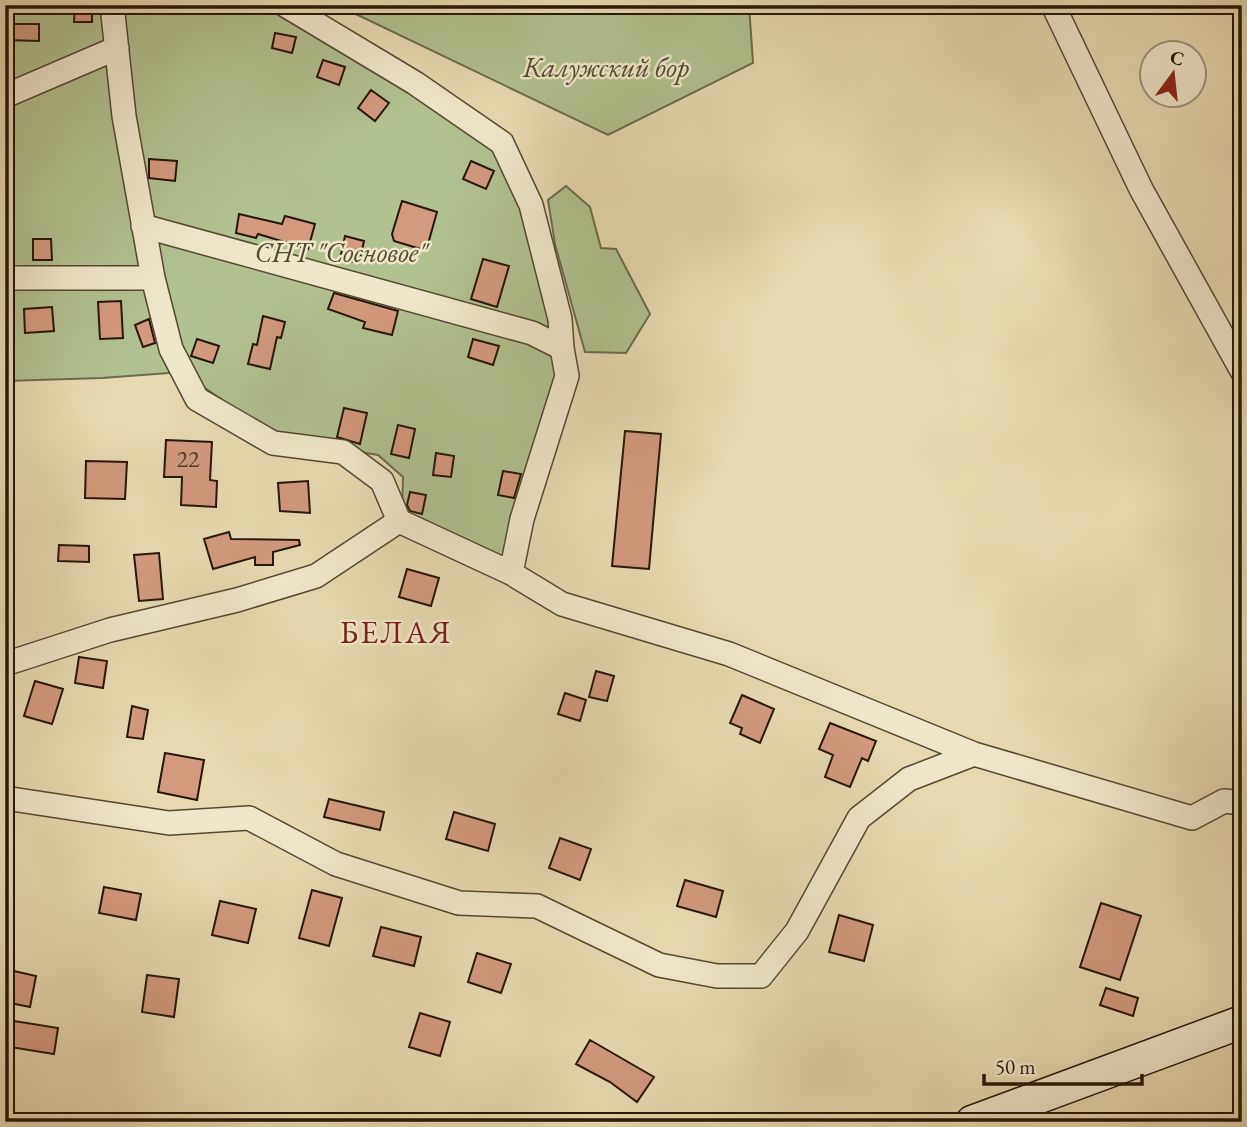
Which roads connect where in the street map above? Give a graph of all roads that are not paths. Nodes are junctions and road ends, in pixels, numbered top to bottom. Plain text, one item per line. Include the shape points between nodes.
1 (112, 5) edge
2 (285, 5) edge
3 (1053, 5) edge
4 (117, 48) junction
5 (5, 96) edge
6 (144, 226) junction
7 (5, 278) edge
8 (153, 278) junction
9 (562, 348) junction
10 (1242, 371) edge
11 (399, 521) junction
12 (511, 573) junction
13 (5, 664) edge
14 (974, 754) junction
15 (5, 798) edge
16 (1242, 803) edge
17 (1242, 1022) edge
18 (972, 1122) edge

1 - 4 street
2 - 9 street via 415,83 502,143 531,205 560,319
3 - 10 street via 1141,189
4 - 5 street
4 - 6 street
6 - 8 street
6 - 9 street via 532,333
7 - 8 street
8 - 11 street via 171,349 197,398 273,443 343,452 383,481
9 - 12 street via 567,376 522,519
11 - 12 street
11 - 13 street via 316,576 110,630
12 - 14 street via 562,604 729,654
14 - 15 street via 909,779 859,818 797,931 761,976 717,976 659,965 537,906 459,903 336,863 249,818 169,823
14 - 16 street via 1192,818 1224,802
17 - 18 main road

